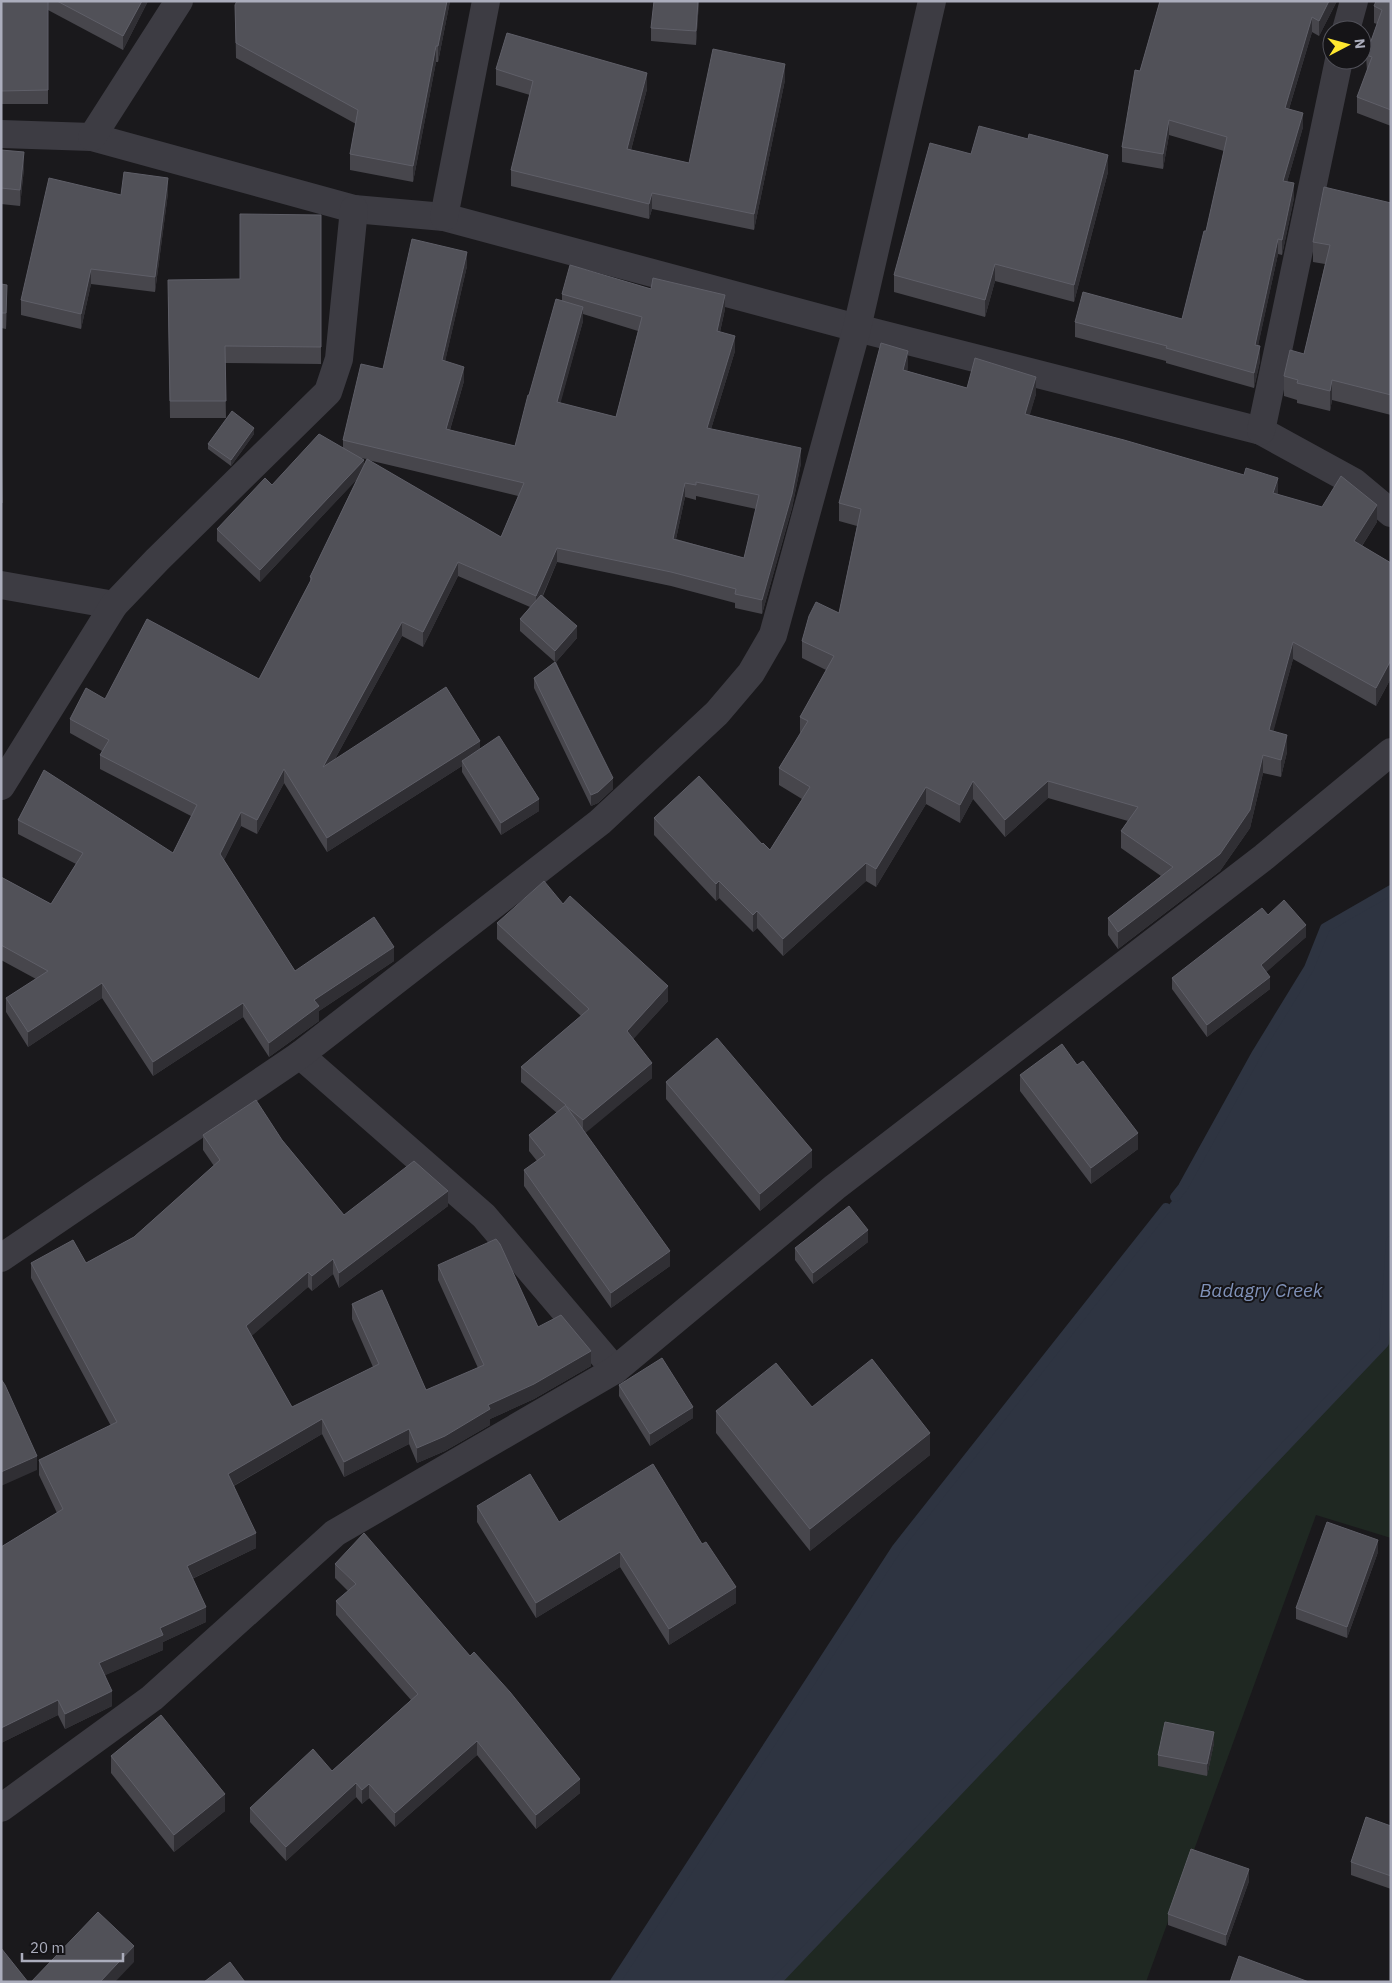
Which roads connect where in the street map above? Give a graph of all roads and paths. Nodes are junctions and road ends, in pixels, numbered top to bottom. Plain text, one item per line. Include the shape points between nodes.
1 (179, 1) edge
2 (486, 1) edge
3 (932, 1) edge
4 (1354, 1) edge
5 (1349, 20) edge
6 (1337, 70) edge
7 (1, 134) edge
8 (92, 137) junction
9 (354, 209) junction
10 (444, 217) junction
11 (857, 328) junction
12 (1261, 431) junction
13 (1391, 513) edge
14 (1, 584) edge
15 (114, 605) junction
16 (1391, 752) edge
17 (1, 786) edge
18 (300, 1055) junction
19 (1, 1258) edge
20 (615, 1370) junction
21 (1, 1808) edge

1 - 8 street
2 - 10 street
3 - 11 street
4 - 5 street
6 - 12 street
7 - 8 street
8 - 9 street
9 - 10 street
9 - 15 street via 339,359 328,392
10 - 11 street
11 - 12 street
11 - 18 street via 773,635 751,672 717,713 600,822
12 - 13 street via 1354,482
14 - 15 street
15 - 17 street
16 - 20 street via 1264,857 835,1187
18 - 19 street
18 - 20 street via 484,1216
20 - 21 street via 335,1533 152,1698

